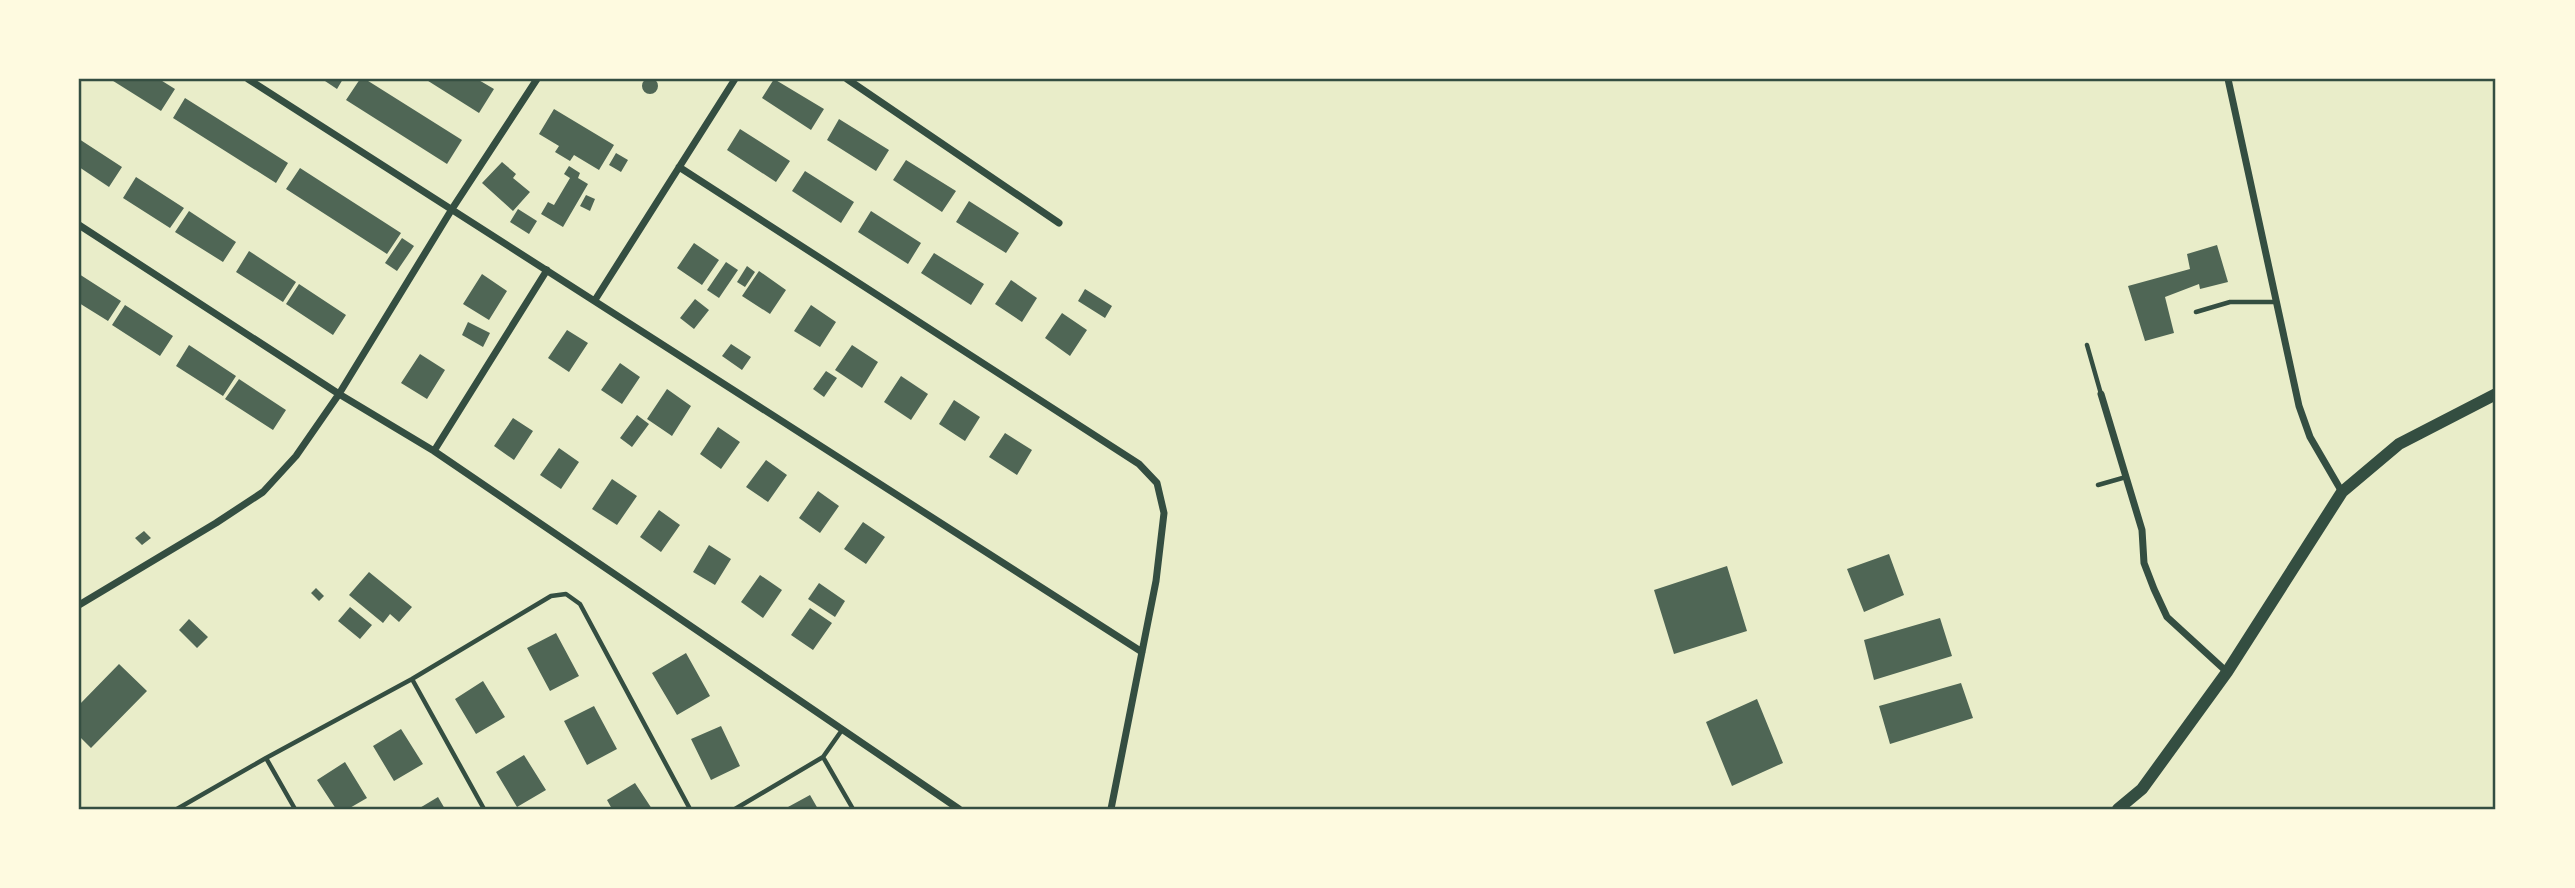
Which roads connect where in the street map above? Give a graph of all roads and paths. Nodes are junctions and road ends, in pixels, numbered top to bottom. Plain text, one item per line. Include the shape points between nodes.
1 (248, 79) edge
2 (537, 79) edge
3 (735, 79) edge
4 (847, 79) edge
5 (2228, 79) edge
6 (679, 167) junction
7 (452, 209) junction
8 (1059, 223) dead end
9 (79, 225) edge
10 (547, 270) junction
11 (595, 300) junction
12 (2276, 302) junction
13 (2196, 312) dead end
14 (2087, 345) dead end
15 (339, 394) junction
16 (2101, 394) joint
17 (2496, 394) edge
18 (434, 451) junction
19 (2126, 477) junction
20 (2098, 485) dead end
21 (2342, 492) junction
22 (79, 605) edge
23 (1142, 652) junction
24 (2227, 671) junction
25 (412, 679) junction
26 (842, 729) junction
27 (823, 757) junction
28 (266, 758) junction
29 (177, 809) edge
30 (295, 809) edge
31 (484, 809) edge
32 (690, 809) edge
33 (735, 809) edge
34 (853, 809) edge
35 (959, 809) edge
36 (1111, 809) edge
37 (2118, 809) edge

1 - 7 street
2 - 7 street
3 - 6 street
4 - 8 street
5 - 12 street
6 - 11 street
6 - 23 street via 1139,464 1157,483 1164,513
7 - 10 street
7 - 15 street
9 - 15 street
10 - 11 street
10 - 18 street
11 - 23 street
12 - 13 lane via 2230,302
12 - 21 street via 2299,406 2310,437
14 - 16 lane
15 - 18 street
15 - 22 street via 296,456 263,492
16 - 19 street
17 - 21 street via 2399,444
18 - 26 street
19 - 20 lane
19 - 24 street via 2142,530 2144,563 2167,617
21 - 24 street
23 - 36 street
24 - 37 street via 2142,789
25 - 28 lane
25 - 31 lane
25 - 32 lane via 551,596 566,594 580,604
26 - 27 lane
26 - 35 street
27 - 33 lane
27 - 34 lane
28 - 29 lane
28 - 30 lane

